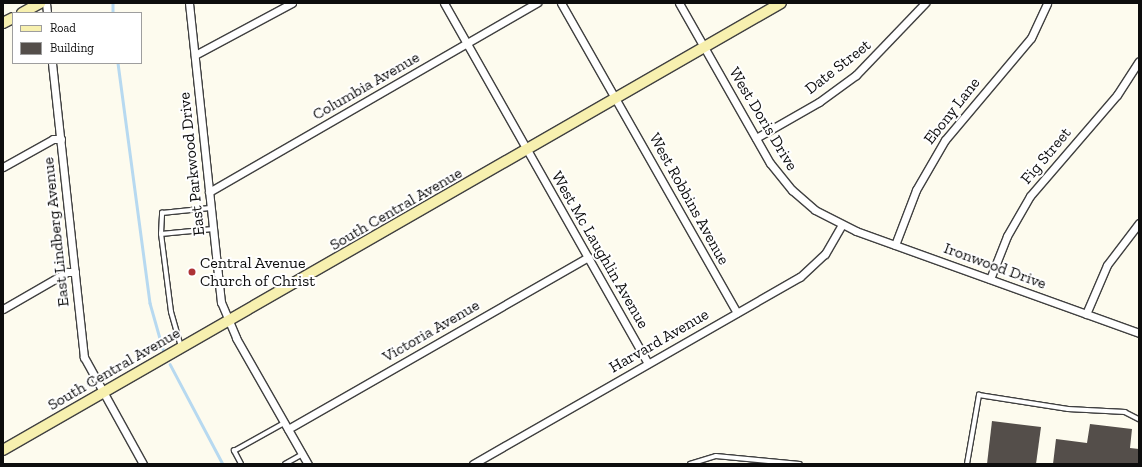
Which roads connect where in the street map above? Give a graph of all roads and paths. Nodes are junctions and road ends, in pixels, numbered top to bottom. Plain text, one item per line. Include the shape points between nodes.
1 (40, 3) edge
2 (189, 3) edge
3 (292, 3) edge
4 (444, 3) edge
5 (537, 3) edge
6 (562, 3) edge
7 (679, 3) edge
8 (781, 3) edge
9 (924, 3) edge
10 (1047, 3) edge
11 (24, 12) edge
12 (12, 19) edge
13 (3, 24) edge
14 (467, 43) junction
15 (705, 50) junction
16 (195, 55) junction
17 (1139, 61) edge
18 (52, 64) edge
19 (616, 100) junction
20 (756, 138) junction
21 (60, 139) junction
22 (528, 150) junction
23 (3, 167) edge
24 (210, 192) junction
25 (211, 208) junction
26 (1139, 223) edge
27 (842, 225) junction
28 (213, 228) junction
29 (161, 234) junction
30 (895, 245) junction
31 (588, 257) junction
32 (74, 272) junction
33 (990, 279) junction
34 (3, 308) edge
35 (737, 313) junction
36 (1086, 314) junction
37 (228, 321) junction
38 (1139, 333) edge
39 (182, 348) junction
40 (648, 363) junction
41 (103, 393) junction
42 (1139, 419) edge
43 (286, 426) junction
44 (3, 450) edge
45 (303, 454) junction
46 (143, 464) edge
47 (241, 464) edge
48 (285, 464) edge
49 (308, 464) edge
50 (473, 464) edge
51 (690, 464) edge
52 (800, 464) edge
53 (967, 464) edge

1 - 11 street
2 - 16 street, East Parkwood Drive
3 - 16 street
4 - 14 street, West Mc Laughlin Avenue
5 - 14 street, Columbia Avenue
6 - 19 street, West Robbins Avenue
7 - 15 street, West Doris Drive
8 - 15 street, South Central Avenue
9 - 20 street, Date Street via 856,75 819,102
10 - 30 street, Ebony Lane via 1031,38 945,140 916,190
12 - 13 street
14 - 22 street, West Mc Laughlin Avenue
14 - 24 street, Columbia Avenue
15 - 19 street, South Central Avenue
15 - 20 street, West Doris Drive
16 - 24 street, East Parkwood Drive
17 - 33 street, Fig Street via 1117,95 1030,196 1008,236
18 - 21 street, East Lindberg Avenue
19 - 22 street, South Central Avenue
19 - 35 street, West Robbins Avenue
20 - 27 street, West Doris Drive via 792,190
21 - 23 street via 53,139
21 - 32 street, East Lindberg Avenue
22 - 31 street, West Mc Laughlin Avenue
22 - 37 street, South Central Avenue
24 - 25 street, East Parkwood Drive
25 - 28 street, East Parkwood Drive
25 - 29 lane via 162,213
26 - 36 street via 1107,265
27 - 30 street, Ironwood Drive
27 - 35 street, Harvard Avenue via 814,266
28 - 29 lane
28 - 37 street, East Parkwood Drive via 221,302
29 - 39 lane via 171,312
30 - 33 street, Ironwood Drive
31 - 40 street, West Mc Laughlin Avenue
31 - 43 street, Victoria Avenue
32 - 34 street via 66,272
32 - 41 street, East Lindberg Avenue via 84,357
33 - 36 street, Ironwood Drive
35 - 40 street, Harvard Avenue
36 - 38 street, Ironwood Drive
37 - 39 street, South Central Avenue
37 - 43 street, East Parkwood Drive
39 - 41 street, South Central Avenue
40 - 50 street, Harvard Avenue
41 - 44 street, South Central Avenue
41 - 46 street, East Lindberg Avenue
42 - 53 lane via 1125,412 1068,409 979,395
43 - 45 street, East Parkwood Drive
43 - 47 lane via 234,451
45 - 48 lane
45 - 49 street, East Parkwood Drive
51 - 52 lane via 716,456

